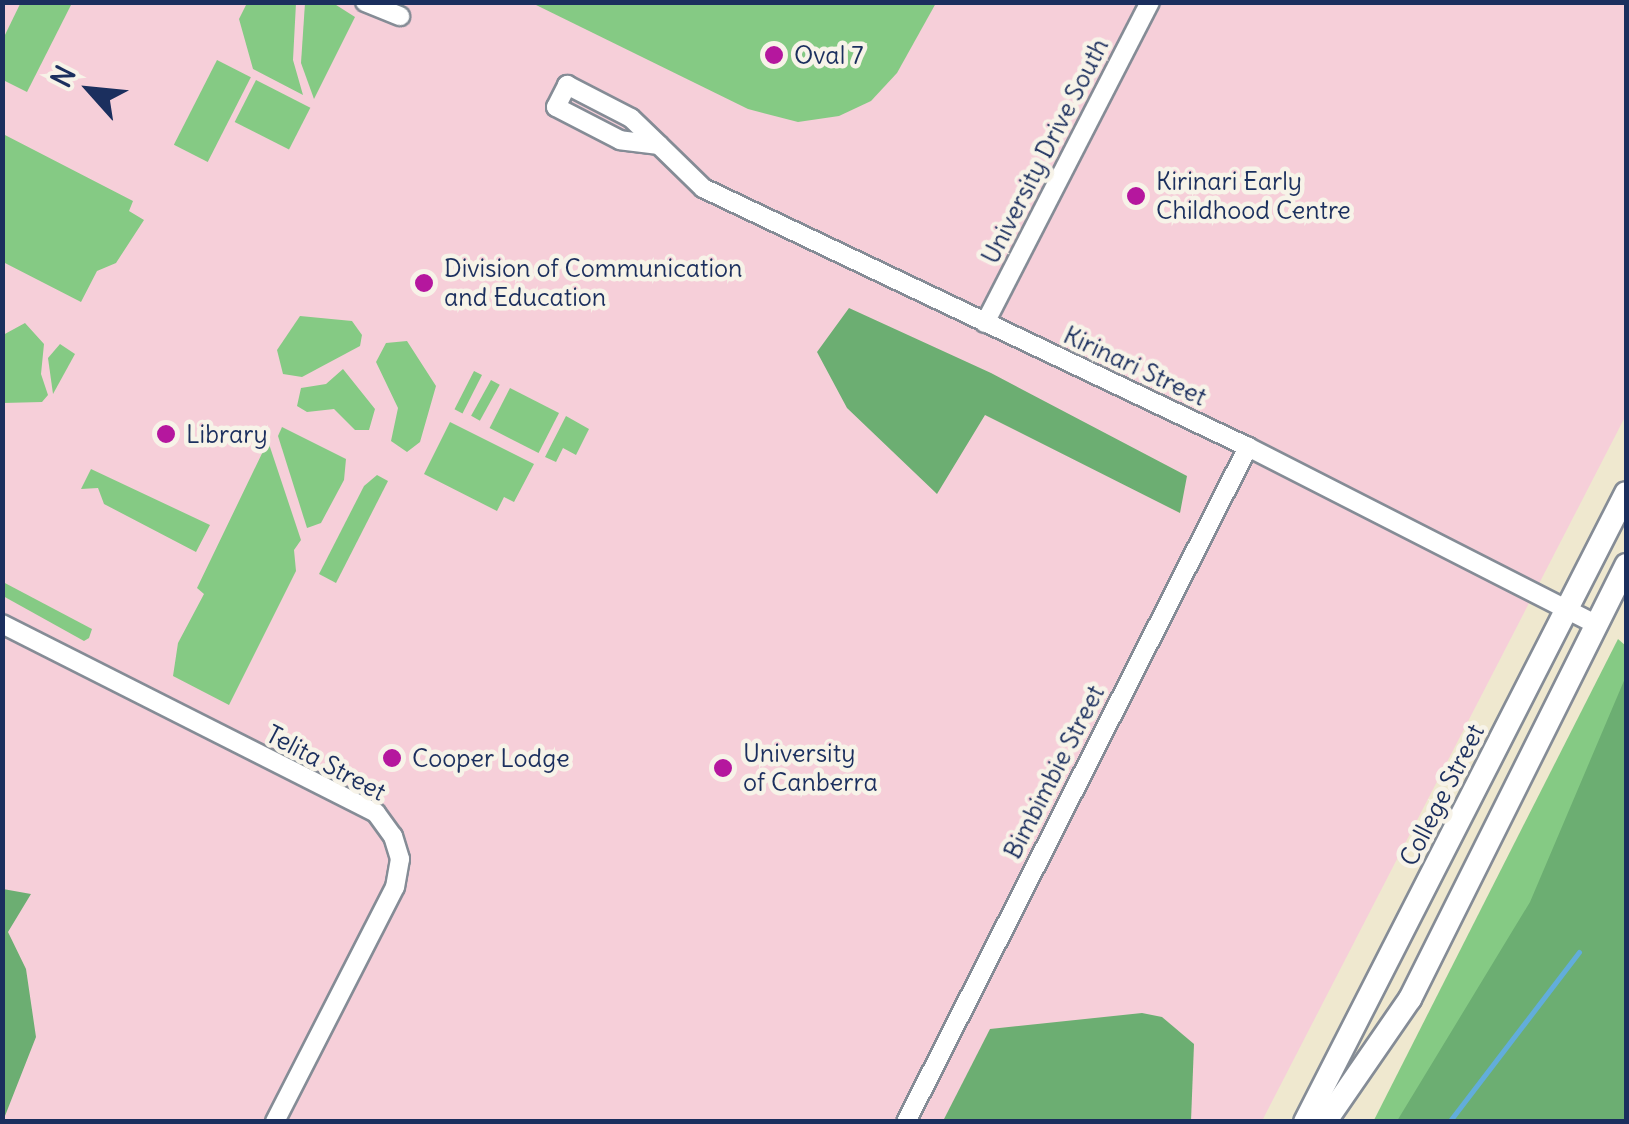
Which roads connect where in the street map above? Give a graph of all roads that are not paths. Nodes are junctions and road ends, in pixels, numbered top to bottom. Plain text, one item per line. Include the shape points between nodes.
1 (365, 2) edge
2 (1150, 2) edge
3 (400, 16) dead end
4 (659, 144) junction
5 (985, 323) junction
6 (1248, 447) junction
7 (1626, 493) edge
8 (1626, 565) edge
9 (1567, 609) junction
10 (2, 624) edge
11 (1597, 625) junction
12 (274, 1122) edge
13 (906, 1122) edge
14 (1304, 1122) edge
15 (1324, 1122) edge

1 - 3 street
2 - 5 street, University Drive South
4 - 4 street, Kirinari Street via 620,140 556,107 567,85 630,118
4 - 5 street, Kirinari Street via 703,188
5 - 6 street, Kirinari Street
6 - 9 street, Kirinari Street
6 - 13 street, Bimbimbie Street
7 - 9 street, College Street
8 - 11 street
9 - 11 street, Kirinari Street
9 - 14 street, College Street
10 - 12 street, Telita Street via 376,813 394,836 400,859 395,888
11 - 15 street via 1410,999

